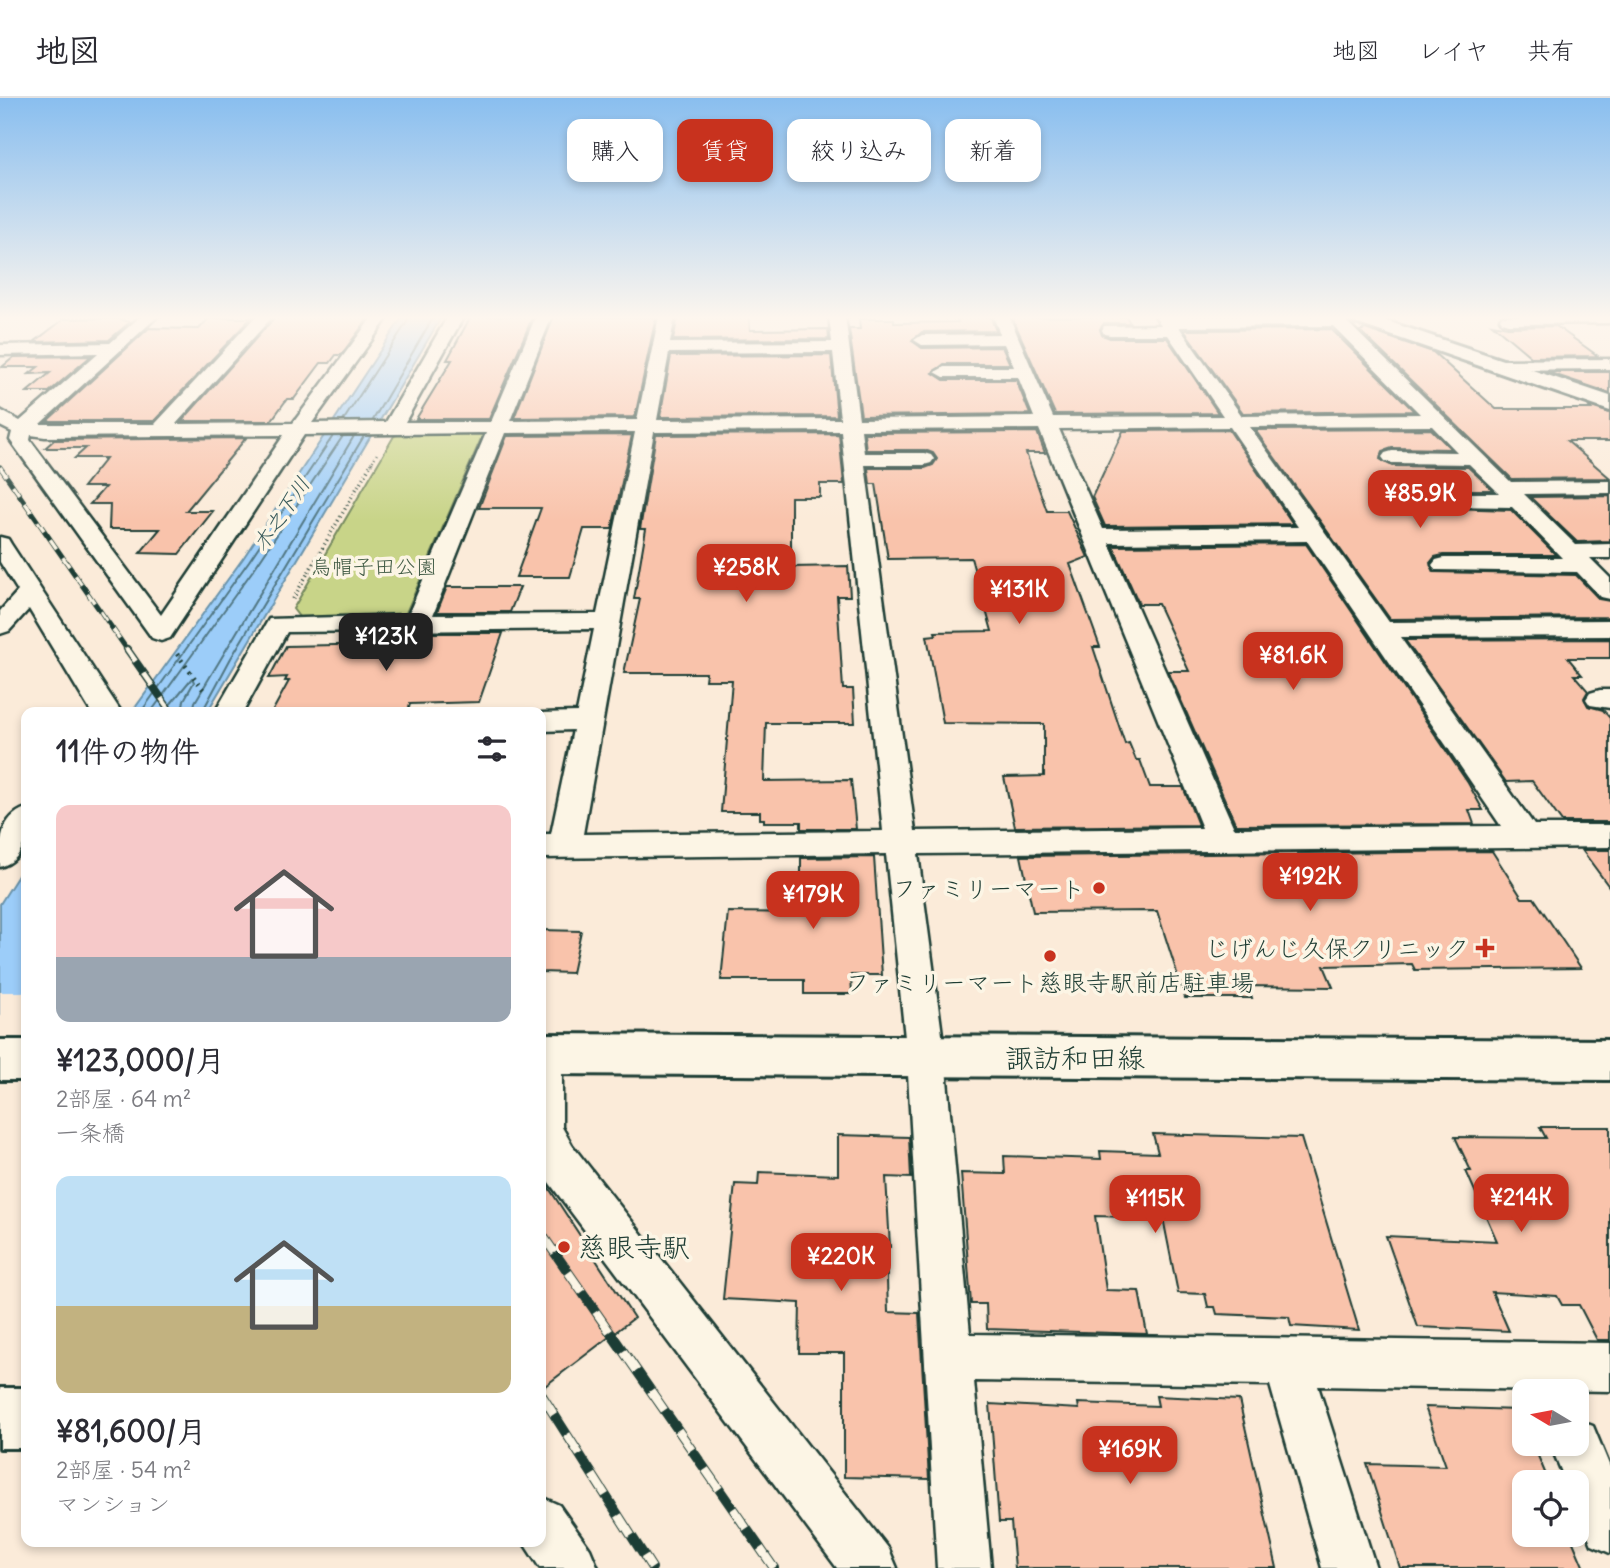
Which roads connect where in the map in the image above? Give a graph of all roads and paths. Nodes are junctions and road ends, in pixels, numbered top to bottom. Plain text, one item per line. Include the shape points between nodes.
1 (73, 385) edge
2 (202, 385) edge
3 (334, 385) edge
4 (413, 385) edge
5 (516, 385) edge
6 (654, 385) edge
7 (845, 385) edge
8 (1030, 385) edge
9 (1211, 385) edge
10 (1405, 385) edge
11 (1553, 385) edge
12 (1610, 404) edge
13 (0, 416) edge
14 (1436, 420) junction
15 (1236, 421) junction
16 (1046, 422) junction
17 (850, 424) junction
18 (646, 425) junction
19 (499, 426) junction
20 (387, 427) junction
21 (305, 428) junction
22 (23, 429) junction
23 (160, 430) junction
24 (1392, 457) dead end
25 (1475, 458) junction
26 (854, 459) junction
27 (924, 459) dead end
28 (1610, 487) edge
29 (1511, 494) junction
30 (1396, 500) dead end
31 (1314, 534) junction
32 (1094, 536) junction
33 (0, 544) edge
34 (1610, 551) edge
35 (1576, 558) junction
36 (1444, 565) dead end
37 (31, 592) junction
38 (1610, 592) edge
39 (608, 621) junction
40 (417, 623) junction
41 (278, 624) junction
42 (0, 626) edge
43 (1610, 628) edge
44 (1380, 630) junction
45 (160, 633) junction
46 (219, 705) edge
47 (102, 707) edge
48 (589, 721) junction
49 (546, 722) edge
50 (21, 826) edge
51 (1610, 836) edge
52 (1525, 837) junction
53 (1223, 840) junction
54 (901, 843) junction
55 (553, 846) edge
56 (0, 855) edge
57 (546, 1055) edge
58 (926, 1057) junction
59 (1610, 1060) edge
60 (546, 1136) edge
61 (950, 1357) junction
62 (1287, 1361) junction
63 (1610, 1367) edge
64 (1548, 1379) edge
65 (0, 1418) edge
66 (21, 1418) edge
67 (1580, 1456) edge
68 (1610, 1527) edge
69 (546, 1530) edge
70 (571, 1568) edge
71 (870, 1568) edge
72 (964, 1568) edge
73 (1349, 1568) edge

1 - 22 street
2 - 23 street
3 - 21 street
4 - 20 street
5 - 19 street
6 - 18 street
7 - 17 street
8 - 16 street
9 - 15 street
10 - 14 street
11 - 12 street
13 - 22 street
14 - 15 street
14 - 25 street
15 - 16 street
15 - 31 street
16 - 17 street
16 - 32 street
17 - 18 street
17 - 26 street
18 - 19 street
18 - 39 street
19 - 20 street
19 - 40 street
20 - 21 street
20 - 41 path
21 - 23 street
21 - 45 street
22 - 23 street
22 - 45 street via 20,440
24 - 25 street
25 - 29 street
26 - 27 street
26 - 54 street
28 - 29 street
29 - 30 street
29 - 35 street
31 - 32 street
31 - 44 street
32 - 53 street
33 - 37 street
34 - 35 street
35 - 36 street
35 - 38 street
37 - 42 street
37 - 47 street
39 - 40 street
39 - 48 street
40 - 41 street
41 - 46 street
43 - 44 street
44 - 52 street
45 - 46 path
48 - 49 street
48 - 55 street
50 - 56 street
51 - 52 street
52 - 53 street
53 - 54 street
54 - 55 street
54 - 58 street
57 - 58 street, 諏訪和田線
58 - 59 street, 諏訪和田線
58 - 61 street
60 - 71 street via 557,1159
61 - 62 street
61 - 72 street
62 - 64 street
62 - 73 street
63 - 64 street
65 - 66 street
67 - 68 street
69 - 70 street

